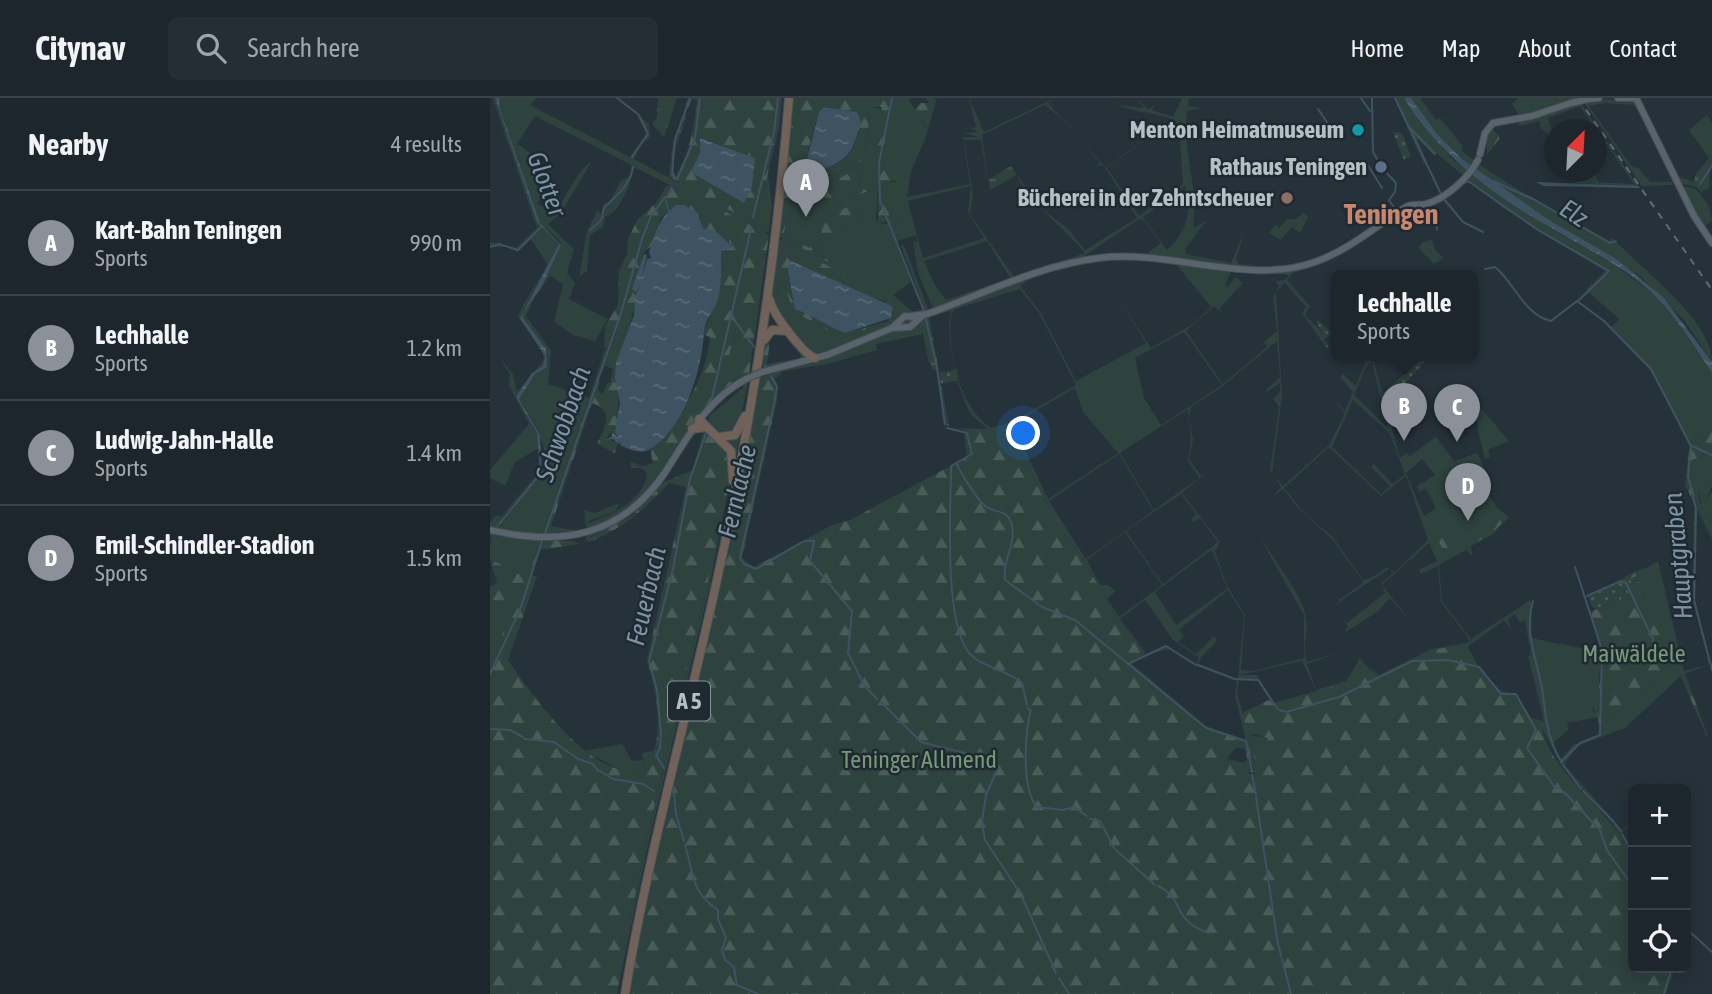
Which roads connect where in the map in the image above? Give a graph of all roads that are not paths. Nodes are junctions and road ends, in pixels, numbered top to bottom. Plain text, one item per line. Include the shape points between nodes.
1 (787, 98) edge
2 (1599, 98) edge
3 (1618, 98) edge
4 (1635, 98) edge
5 (1588, 99) edge
6 (1712, 243) edge
7 (768, 290) junction
8 (793, 335) junction
9 (761, 346) junction
10 (807, 356) junction
11 (746, 415) junction
12 (699, 424) junction
13 (719, 437) junction
14 (733, 484) junction
15 (493, 530) edge
16 (623, 994) edge

1 - 7 highway, A 5
1 - 11 highway, A 5
2 - 5 main road
3 - 4 main road
4 - 6 main road
5 - 10 main road, bridge via 1492,125 1478,161 1442,195 1428,204 1408,206 1322,260 1275,270 1147,256 1096,258 1060,265 912,320 909,327 903,323
7 - 8 highway, A 5 via 775,317
7 - 9 highway, A 5
8 - 9 highway via 783,329 772,330
8 - 10 highway
9 - 16 highway, A 5 via 720,568
10 - 12 main road, bridge via 746,379 719,397
11 - 13 highway via 734,436
11 - 14 highway, A 5
12 - 13 highway
12 - 15 main road via 655,486 623,515 587,533 544,537
13 - 14 highway, A 5 via 733,456
14 - 16 highway, A 5 via 644,871

